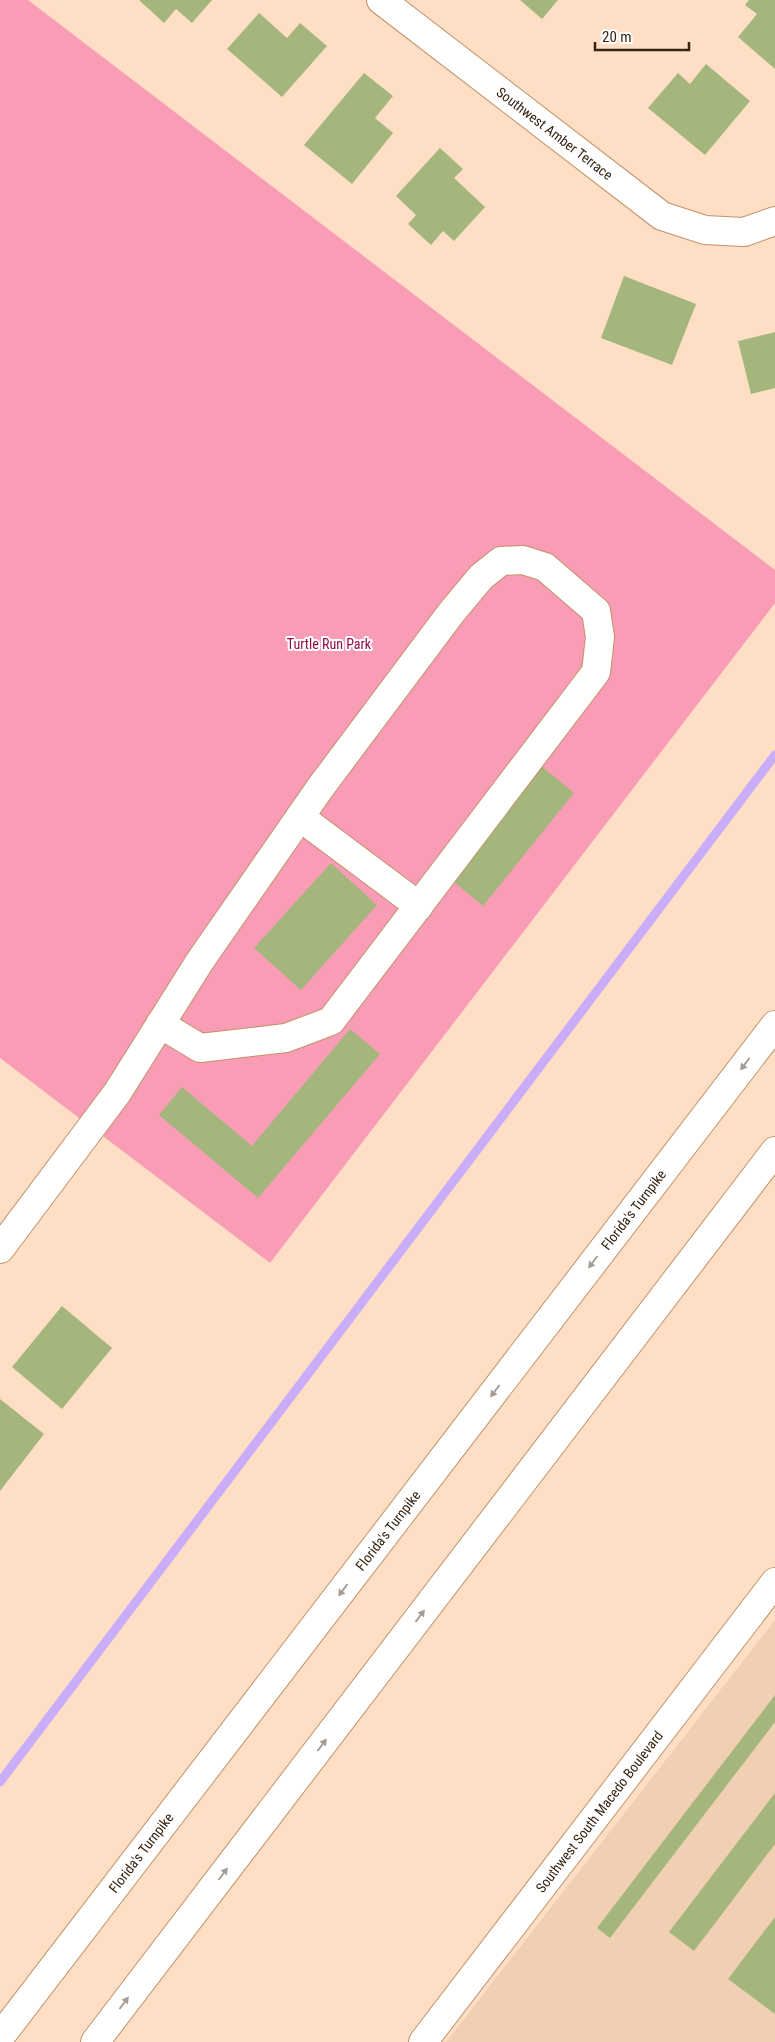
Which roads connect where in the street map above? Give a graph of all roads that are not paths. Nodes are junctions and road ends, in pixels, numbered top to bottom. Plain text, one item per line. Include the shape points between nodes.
1 (393, 3) edge
2 (775, 221) edge
3 (300, 817) junction
4 (419, 906) junction
5 (160, 1024) junction
6 (775, 1025) edge
7 (775, 1151) edge
8 (0, 1249) edge
9 (775, 1582) edge
10 (0, 2037) edge
11 (95, 2042) edge
12 (424, 2042) edge

1 - 2 main road, Southwest Amber Terrace via 662,216 705,230 744,232
3 - 4 main road
3 - 4 main road via 481,577 501,561 523,560 545,567 596,611 600,637 596,672
3 - 5 main road
4 - 5 main road via 331,1021 286,1038 200,1048
5 - 8 main road via 117,1093
6 -> 10 main road, Florida's Turnpike
11 -> 7 main road
9 - 12 main road, Southwest South Macedo Boulevard

